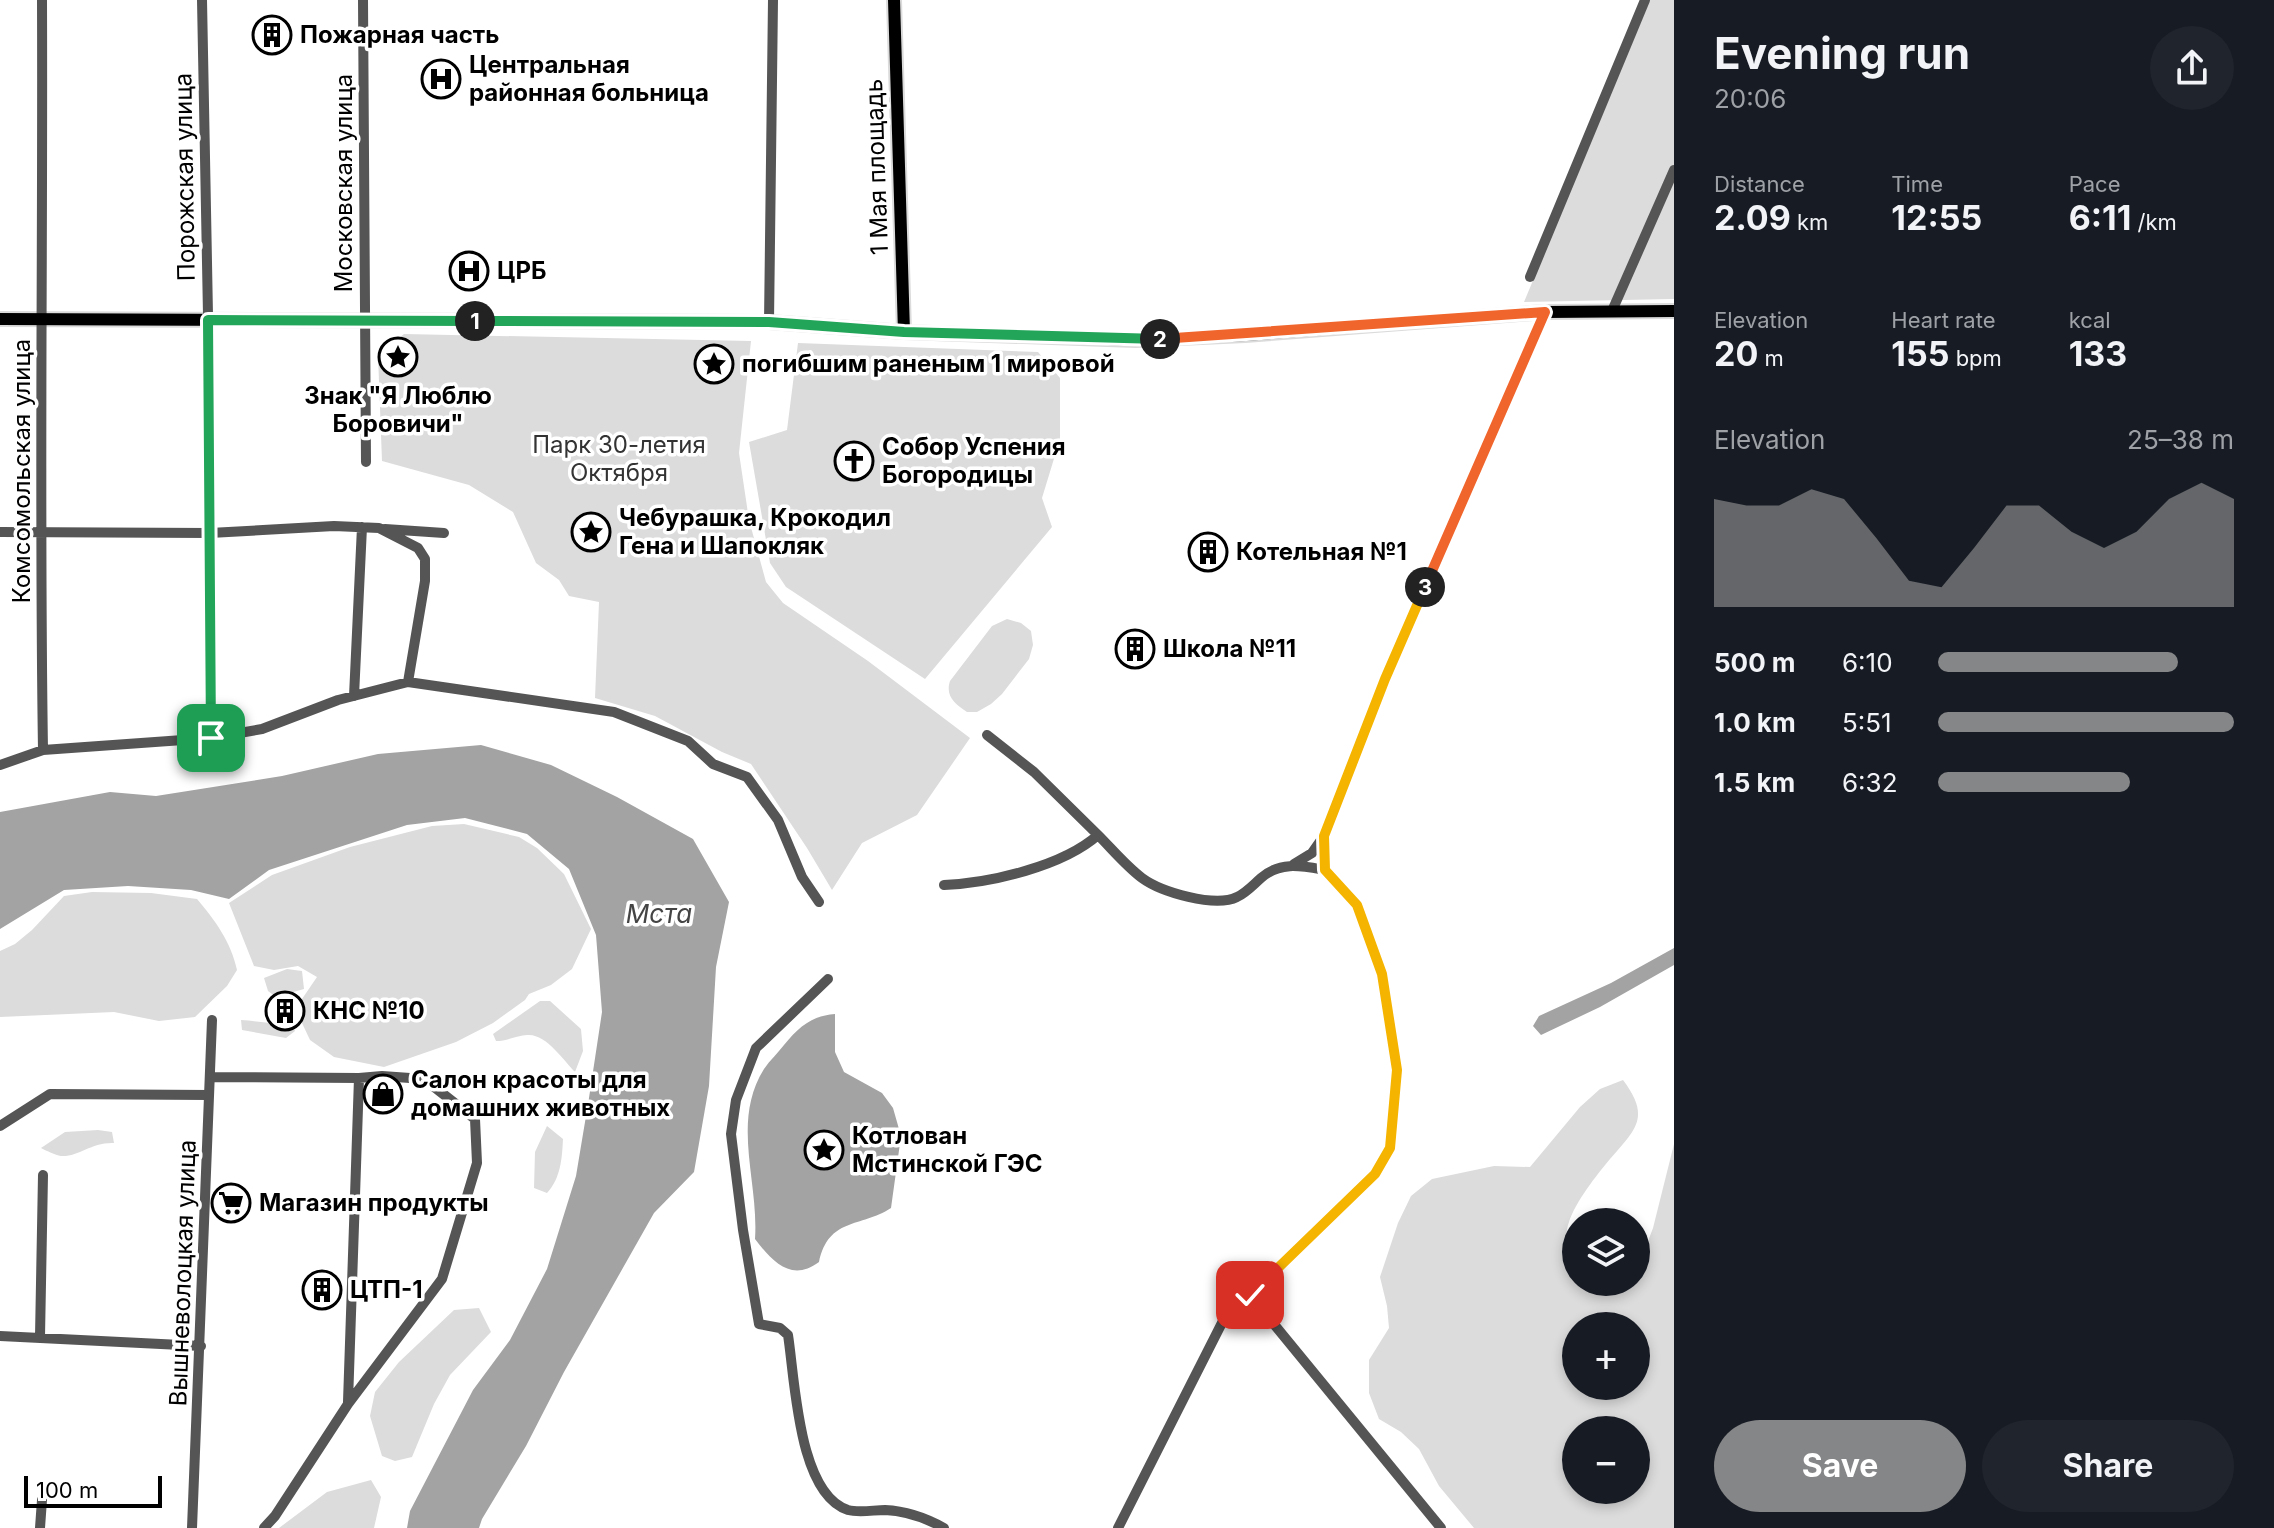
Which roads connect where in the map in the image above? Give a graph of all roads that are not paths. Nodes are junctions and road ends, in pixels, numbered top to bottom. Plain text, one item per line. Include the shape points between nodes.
1 (42, 0) edge
2 (202, 0) edge
3 (363, 0) edge
4 (773, 0) edge
5 (894, 0) edge
6 (1645, 0) edge
7 (1674, 170) edge
8 (1530, 277) dead end
9 (1612, 311) junction
10 (1674, 311) edge
11 (1545, 312) junction
12 (0, 319) edge
13 (43, 320) junction
14 (208, 320) junction
15 (365, 320) junction
16 (769, 322) junction
17 (904, 332) junction
18 (366, 462) dead end
19 (362, 527) junction
20 (379, 528) junction
21 (40, 531) junction
22 (0, 532) edge
23 (210, 533) junction
24 (444, 533) dead end
25 (408, 682) junction
26 (354, 696) junction
27 (987, 735) dead end
28 (211, 738) junction
29 (43, 750) junction
30 (0, 765) edge
31 (1098, 835) junction
32 (1324, 836) junction
33 (1288, 867) junction
34 (1325, 870) junction
35 (944, 885) dead end
36 (819, 902) dead end
37 (828, 979) dead end
38 (212, 1020) dead end
39 (210, 1077) junction
40 (359, 1078) junction
41 (209, 1095) junction
42 (0, 1126) edge
43 (43, 1175) dead end
44 (1250, 1295) junction
45 (0, 1336) edge
46 (40, 1337) junction
47 (201, 1346) junction
48 (348, 1404) junction
49 (42, 1500) dead end
50 (40, 1528) edge
51 (192, 1528) edge
52 (264, 1528) edge
53 (944, 1528) edge
54 (1118, 1528) edge
55 (1441, 1528) edge

1 - 13 street, Комсомольская улица
2 - 14 street, Порожская улица
3 - 15 street, Московская улица
4 - 16 street
5 - 17 main road, 1 Мая площадь
6 - 8 street
7 - 9 street
9 - 10 main road
9 - 11 main road
11 - 17 main road via 1136,340
11 - 32 street via 1385,679
12 - 13 main road
13 - 14 main road
13 - 21 street, Комсомольская улица
14 - 15 main road
14 - 23 street, Порожская улица
15 - 16 main road
15 - 18 street, Московская улица
16 - 17 main road
19 - 20 street
19 - 23 street
19 - 26 street
20 - 24 street
20 - 25 street via 418,548 425,559
21 - 22 street
21 - 23 street
21 - 29 street, Комсомольская улица
23 - 28 street, Порожская улица
25 - 26 street
25 - 36 street via 614,712 688,741 713,764 747,777 778,820 802,877
26 - 28 street via 262,729
27 - 31 street
28 - 29 street
29 - 30 street
31 - 33 street via 1144,880 1190,897 1235,899 1263,875
31 - 35 street via 1084,847 1016,874 980,884
32 - 33 street via 1312,853
32 - 34 street
33 - 34 street
34 - 44 street via 1357,905 1382,974 1397,1070 1390,1148 1375,1174
37 - 53 street via 756,1048 736,1100 731,1134 759,1324 788,1335 802,1432 815,1477 827,1497 848,1510 889,1510 925,1517
38 - 39 street, Вышневолоцкая улица
39 - 40 street
39 - 41 street, Вышневолоцкая улица
40 - 48 street
40 - 48 street via 424,1079 475,1119 477,1163 442,1279
41 - 42 street via 50,1094
41 - 47 street, Вышневолоцкая улица
43 - 46 street
44 - 54 street via 1230,1307
44 - 55 street
45 - 46 street
46 - 47 street
47 - 51 street, Вышневолоцкая улица
48 - 52 street
49 - 50 street

